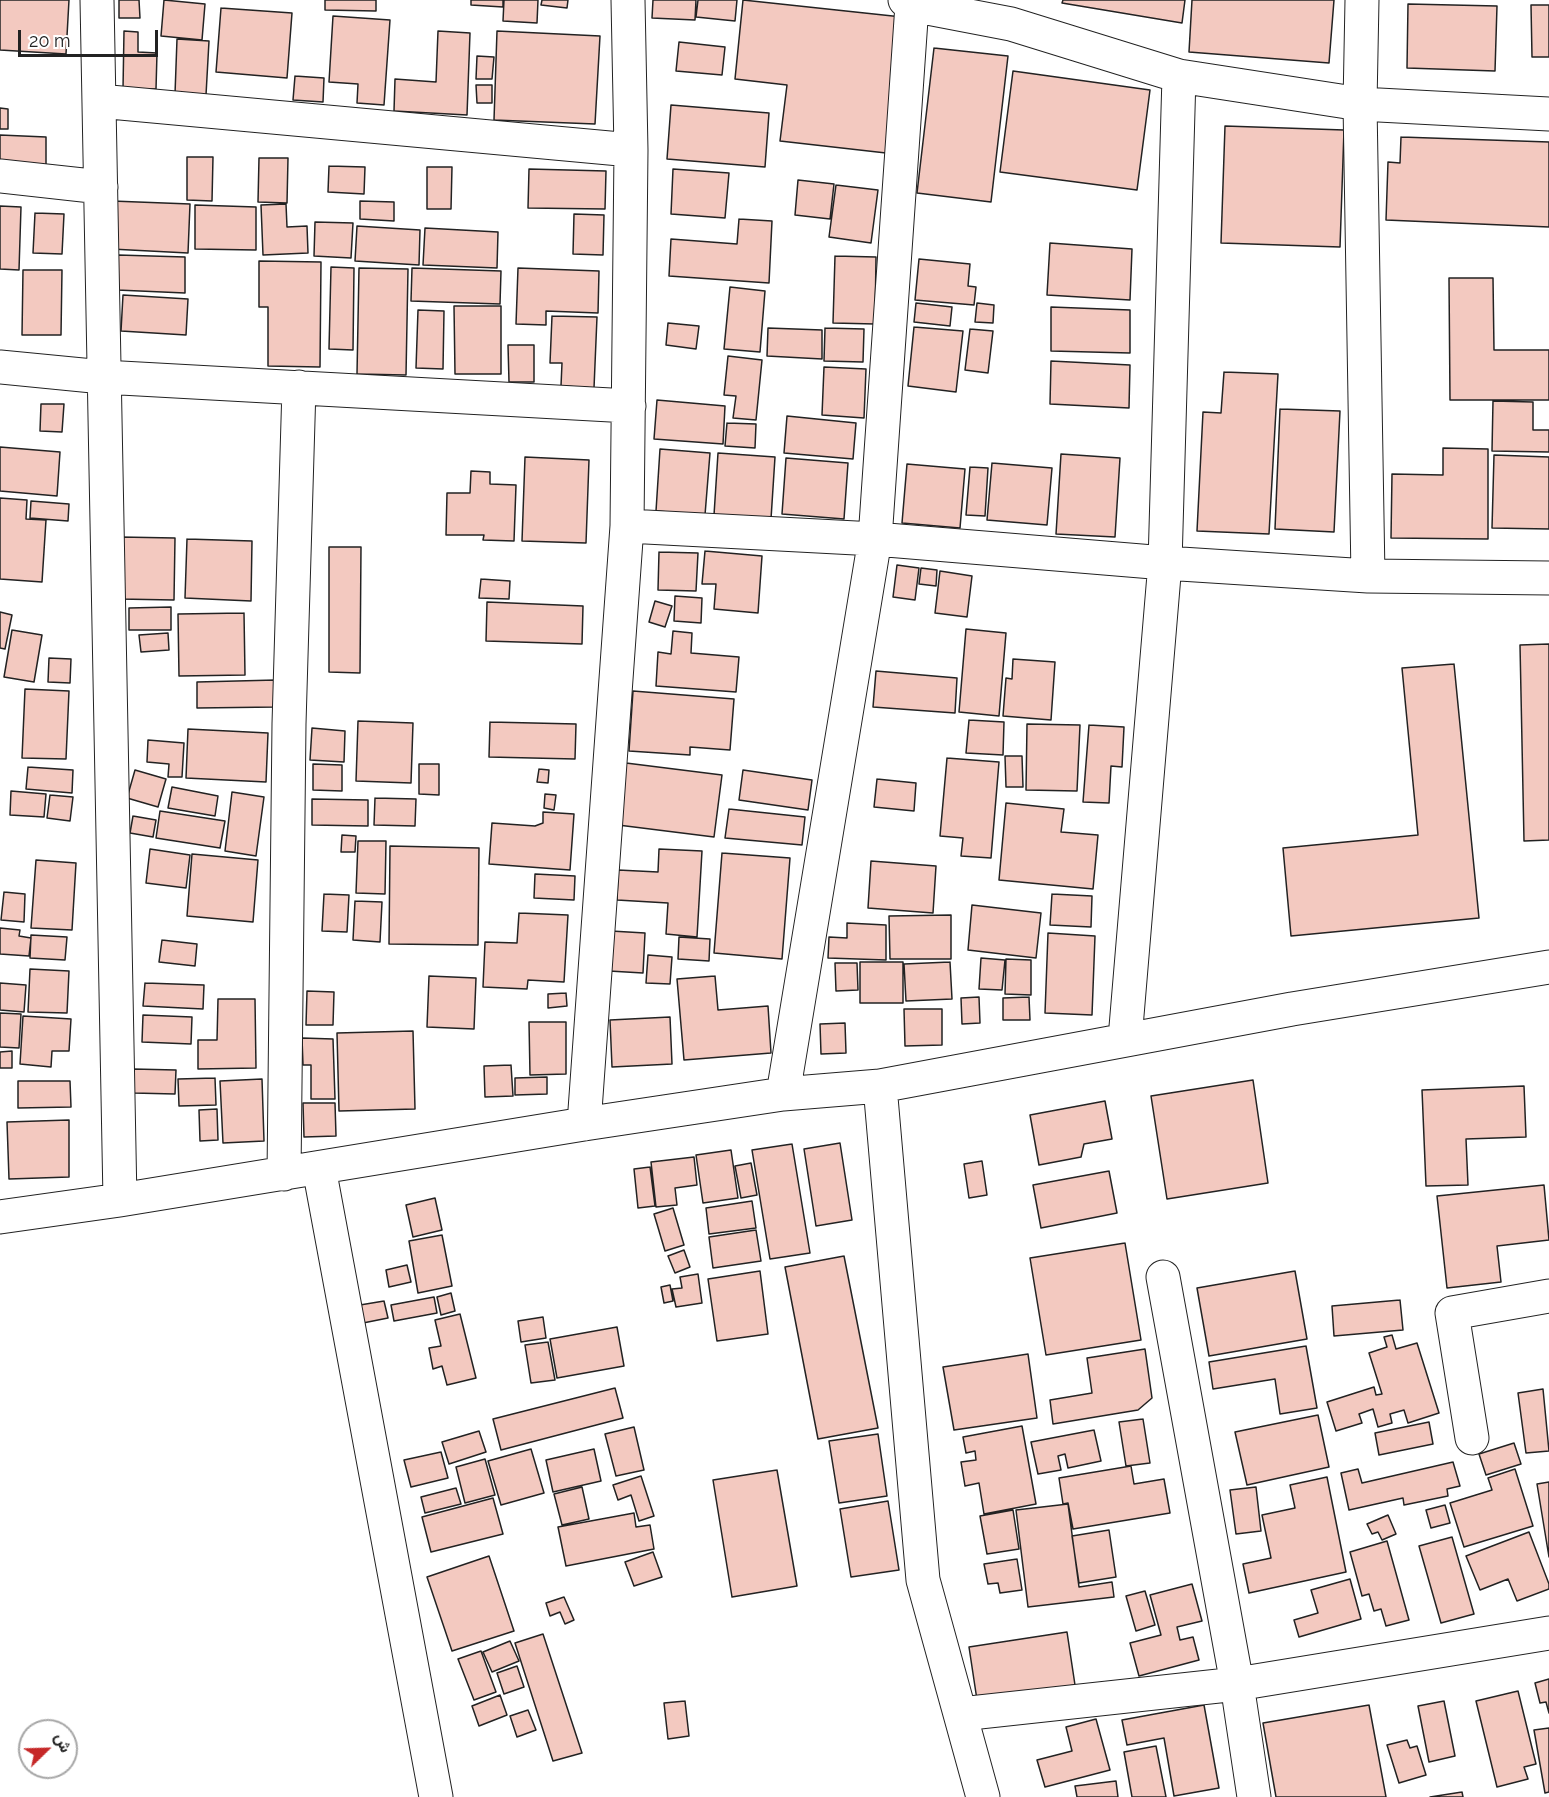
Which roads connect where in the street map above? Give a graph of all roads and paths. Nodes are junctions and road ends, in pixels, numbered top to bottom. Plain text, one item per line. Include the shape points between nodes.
1 (97, 0) edge
2 (628, 0) edge
3 (1362, 0) edge
4 (908, 2) edge
5 (1012, 12) edge
6 (1179, 76) junction
7 (99, 101) junction
8 (1360, 104) junction
9 (1549, 114) edge
10 (631, 150) junction
11 (0, 176) edge
12 (101, 187) junction
13 (0, 367) edge
14 (103, 377) junction
15 (299, 387) junction
16 (629, 406) junction
17 (627, 526) junction
18 (874, 539) junction
19 (1165, 562) junction
20 (1368, 576) junction
21 (1549, 578) edge
22 (1549, 967) edge
23 (1125, 1039) junction
24 (880, 1086) junction
25 (783, 1094) junction
26 (584, 1124) junction
27 (319, 1168) junction
28 (284, 1174) junction
29 (120, 1200) junction
30 (0, 1217) edge
31 (1163, 1277) dead end
32 (1549, 1296) edge
33 (1472, 1438) dead end
34 (1549, 1633) edge
35 (1238, 1684) junction
36 (961, 1714) junction
37 (436, 1797) edge
38 (983, 1797) edge
39 (1254, 1797) edge

1 - 7 street
2 - 10 street
3 - 8 street
4 - 5 street
4 - 18 street
5 - 6 street
6 - 8 street
6 - 19 street
7 - 10 street
7 - 12 street
8 - 9 street
8 - 20 street
10 - 16 street
11 - 12 street
12 - 14 street
13 - 14 street
14 - 15 street
14 - 29 street
15 - 16 street
15 - 28 street via 289,724
16 - 17 street
17 - 18 street
17 - 26 street
18 - 19 street
18 - 25 street
19 - 20 street
19 - 23 street
20 - 21 street
22 - 23 street
23 - 24 street
24 - 25 street
24 - 36 street via 923,1580
25 - 26 street
26 - 27 street
27 - 28 street
27 - 37 street
28 - 29 street
29 - 30 street
31 - 35 street
32 - 33 street via 1452,1313
34 - 35 street
35 - 36 street
35 - 39 street
36 - 38 street

